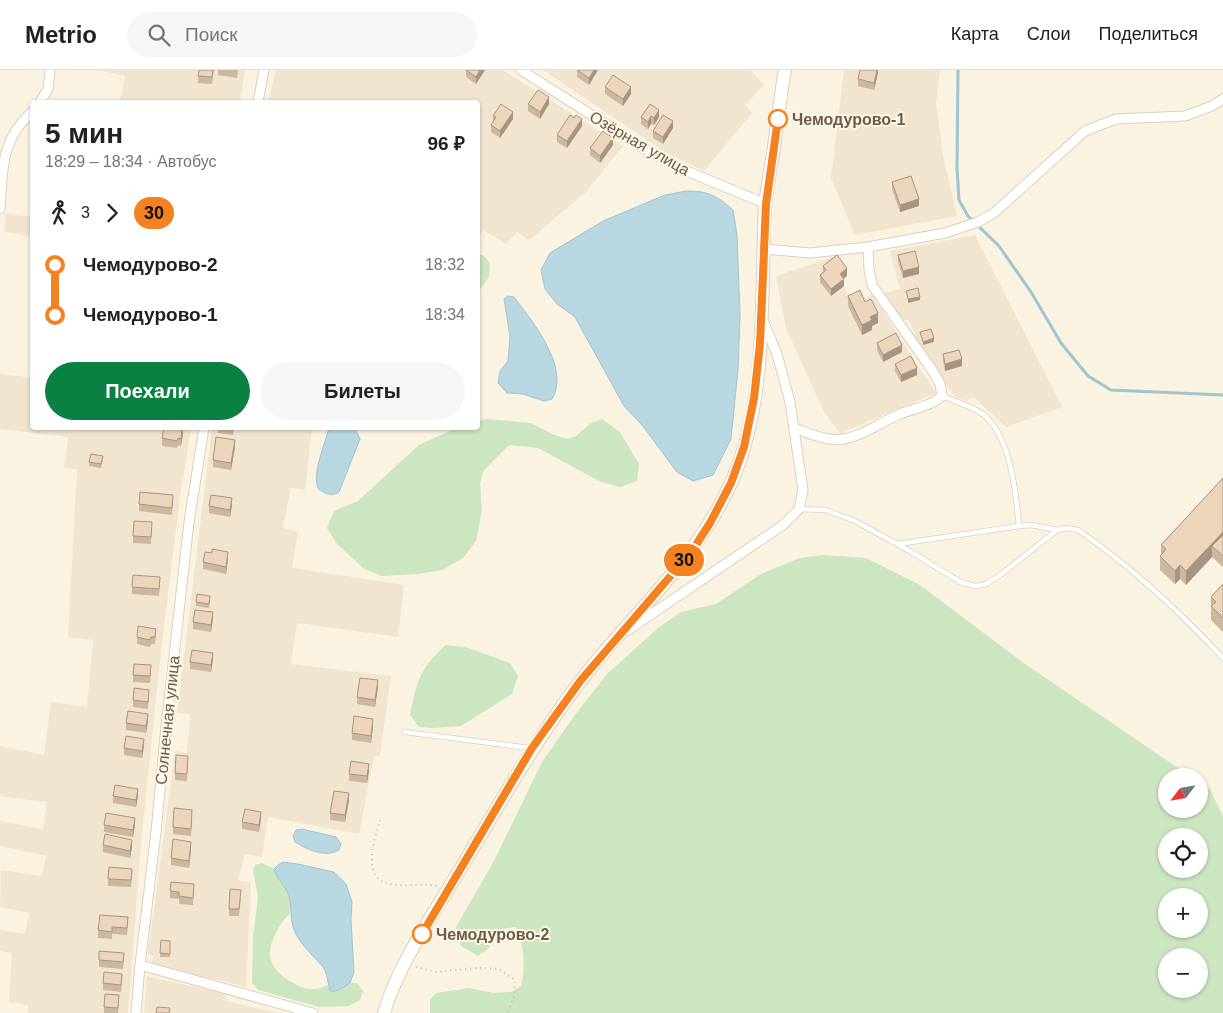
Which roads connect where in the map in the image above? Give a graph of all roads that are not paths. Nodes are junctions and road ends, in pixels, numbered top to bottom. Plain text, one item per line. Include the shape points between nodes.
1 (50, 70) edge
2 (264, 70) edge
3 (521, 70) edge
4 (785, 70) edge
5 (1223, 98) edge
6 (41, 100) edge
7 (258, 100) edge
8 (30, 114) edge
9 (766, 204) junction
10 (0, 209) edge
11 (868, 247) junction
12 (764, 250) junction
13 (761, 316) junction
14 (942, 396) junction
15 (794, 428) junction
16 (204, 430) edge
17 (799, 509) junction
18 (1019, 526) junction
19 (1056, 530) junction
20 (898, 544) junction
21 (618, 637) junction
22 (1223, 658) edge
23 (405, 732) dead end
24 (532, 748) junction
25 (140, 965) junction
26 (386, 1007) edge
27 (136, 1013) edge
28 (313, 1013) edge

1 - 6 street via 48,89
2 - 7 street
3 - 9 street, Озёрная улица via 677,167
4 - 9 street
5 - 11 street via 1212,106 1185,116 1116,118 1085,131 994,213 978,222 945,233
8 - 10 street via 9,140
9 - 12 street
11 - 12 street via 810,253
11 - 14 street via 872,285 932,370
12 - 13 street
13 - 15 street via 777,354
13 - 21 street via 754,398 744,447 731,483 692,551
14 - 15 street via 935,402 843,439 824,439
14 - 18 lane via 983,414 998,431 1008,459
15 - 17 street via 803,490
16 - 25 street, Солнечная улица via 189,522
17 - 20 lane via 825,510 855,521
17 - 21 street via 783,525
18 - 19 lane
18 - 20 lane
19 - 20 lane via 1004,572 986,584 976,586 962,583
19 - 22 lane via 1078,530 1088,537 1147,584
21 - 24 street via 574,688
23 - 24 lane
24 - 26 street via 412,949
25 - 27 street, Солнечная улица
25 - 28 street

